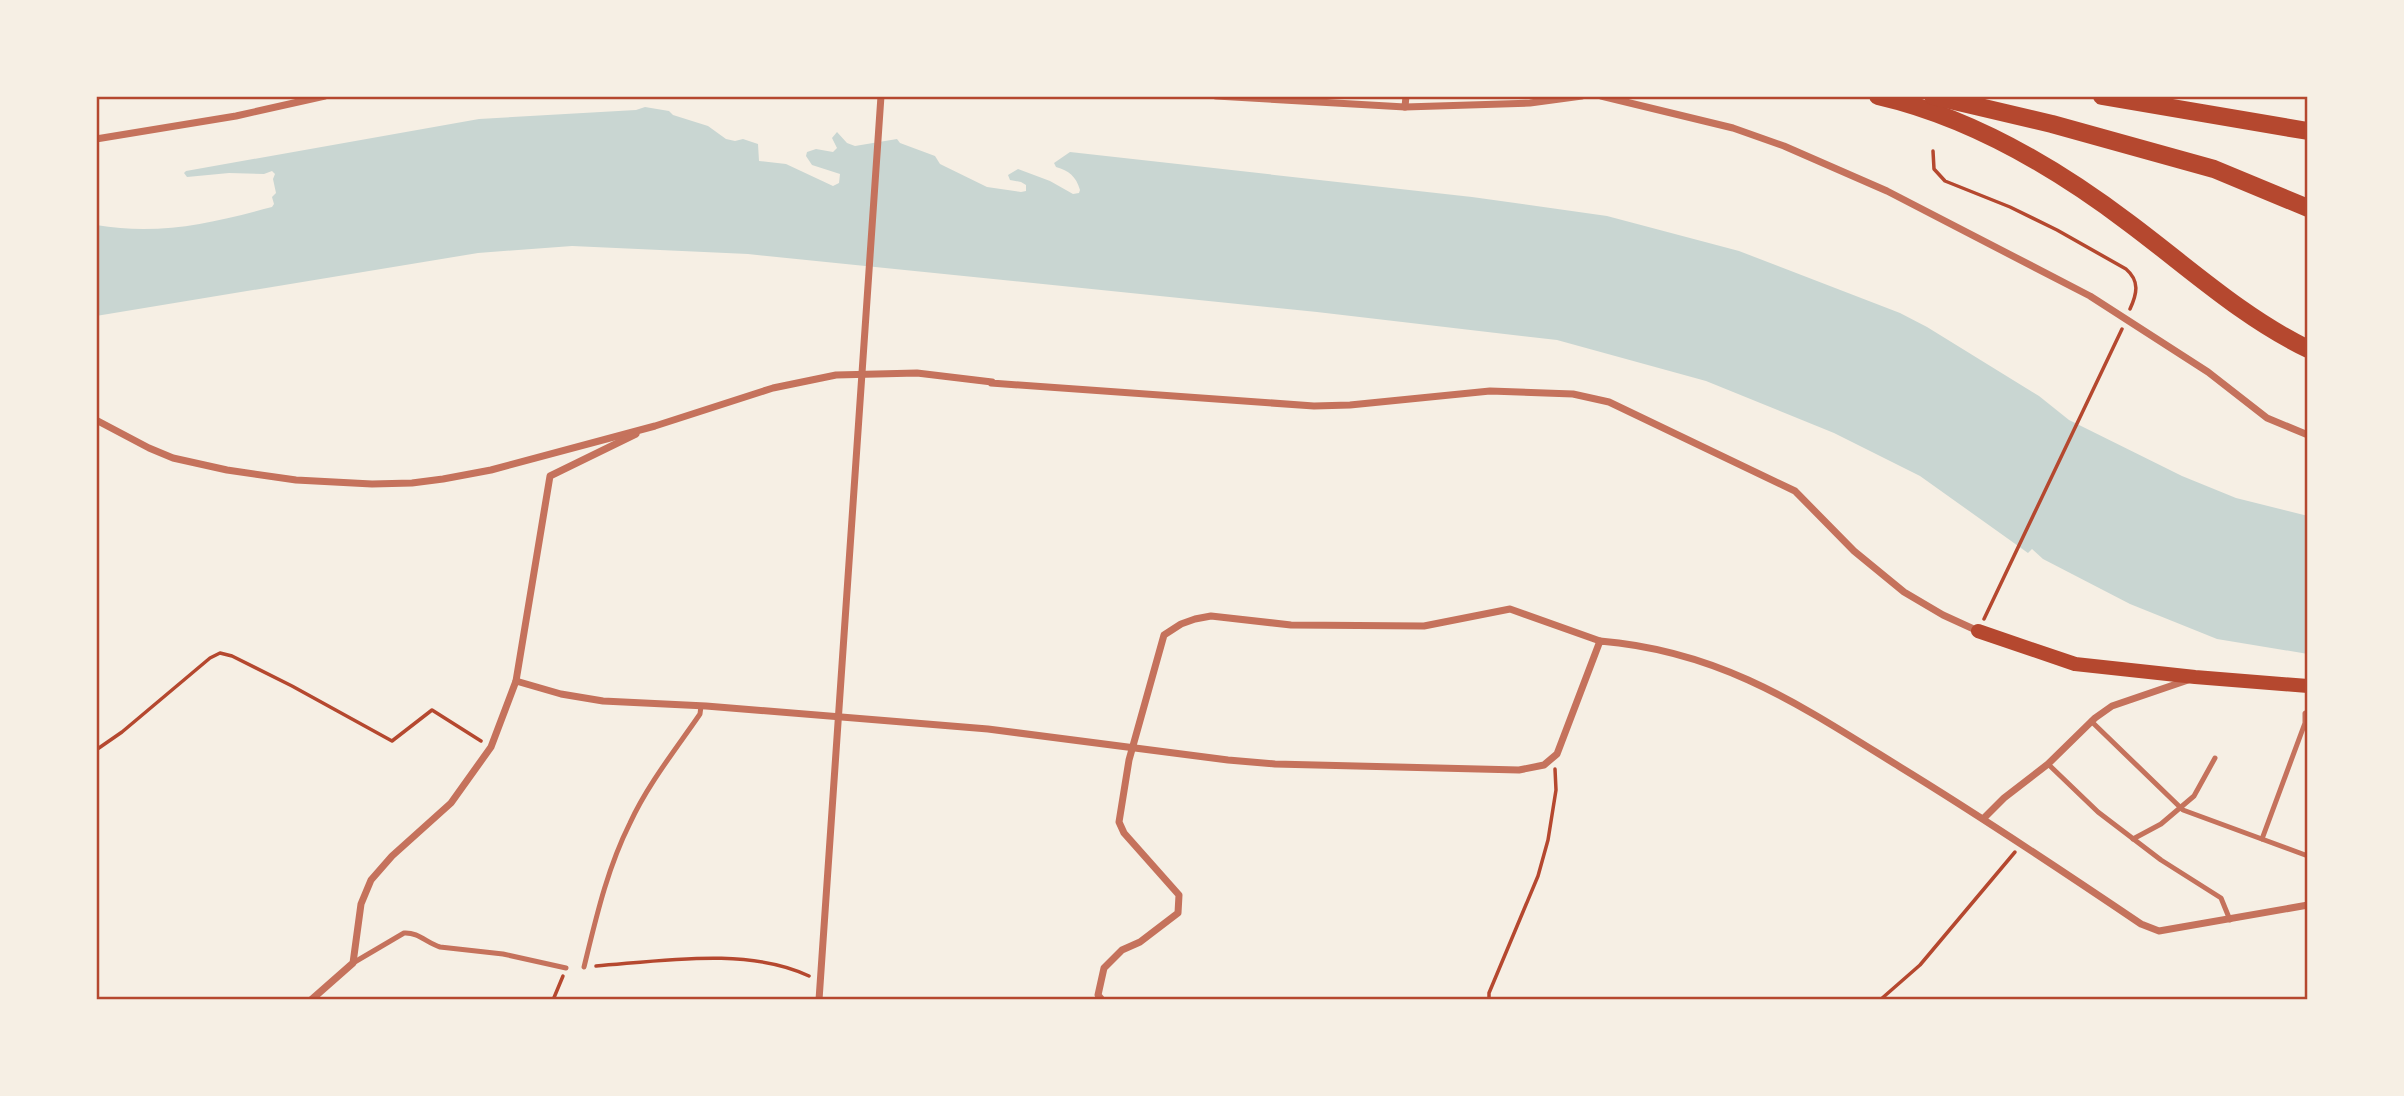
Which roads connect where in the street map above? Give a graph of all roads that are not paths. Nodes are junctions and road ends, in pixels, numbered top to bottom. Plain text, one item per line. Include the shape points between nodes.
1 (325, 96) edge
2 (881, 96) edge
3 (1216, 96) edge
4 (1406, 96) edge
5 (1582, 96) edge
6 (1601, 96) edge
7 (1878, 96) edge
8 (1933, 96) edge
9 (2102, 96) edge
10 (1405, 107) junction
11 (2308, 131) edge
12 (96, 139) edge
13 (2308, 208) edge
14 (2308, 349) edge
15 (863, 374) junction
16 (96, 420) edge
17 (655, 426) junction
18 (2308, 435) edge
19 (1980, 628) joint
20 (1600, 641) junction
21 (2195, 677) junction
22 (516, 681) junction
23 (2308, 686) edge
24 (701, 706) junction
25 (2308, 712) edge
26 (840, 718) junction
27 (2091, 722) junction
28 (1132, 747) junction
29 (2215, 758) dead end
30 (2048, 764) junction
31 (2181, 808) junction
32 (1984, 818) junction
33 (2133, 839) junction
34 (2262, 839) junction
35 (2308, 856) edge
36 (2308, 905) edge
37 (2230, 920) junction
38 (353, 963) junction
39 (584, 967) road end
40 (566, 968) road end
41 (311, 1000) edge
42 (819, 1000) edge
43 (1102, 1000) edge

1 - 12 street
2 - 15 street
3 - 10 street
4 - 10 street
5 - 10 street via 1530,103
6 - 18 street via 1733,128 1887,191 2090,296 2208,372 2267,418
7 - 14 highway via 1963,125 2034,159 2130,224 2244,312
8 - 13 highway via 2214,169
9 - 11 highway
15 - 17 street via 773,388
15 - 19 street via 917,373 990,383 1314,406 1490,391 1593,398 1795,491 1854,551 1904,592 1943,615
15 - 26 street
16 - 17 street via 173,458 296,480 372,484 491,470
17 - 22 street via 550,476
19 - 21 main road via 2076,664
20 - 28 street via 1557,754 1544,765 1519,770 1275,764
20 - 28 street via 1510,609 1424,626 1195,619 1164,635
20 - 32 street via 1668,651 1737,674 1815,715
21 - 23 main road
21 - 27 street via 2112,706
22 - 24 street via 603,701
22 - 38 street via 491,747 451,803 371,880 361,904
24 - 26 street
24 - 39 lane via 630,822 610,870
25 - 34 lane
26 - 28 street via 988,729
26 - 42 street
27 - 30 street
27 - 31 lane
28 - 43 street via 1119,822 1179,895 1178,912 1104,968 1098,995
29 - 31 lane via 2194,796
30 - 32 street
30 - 33 lane
31 - 33 lane
31 - 34 lane
32 - 37 street via 2141,924 2159,931
33 - 37 lane via 2221,898
34 - 35 lane
36 - 37 street
38 - 40 lane via 413,932 440,947
38 - 41 street

